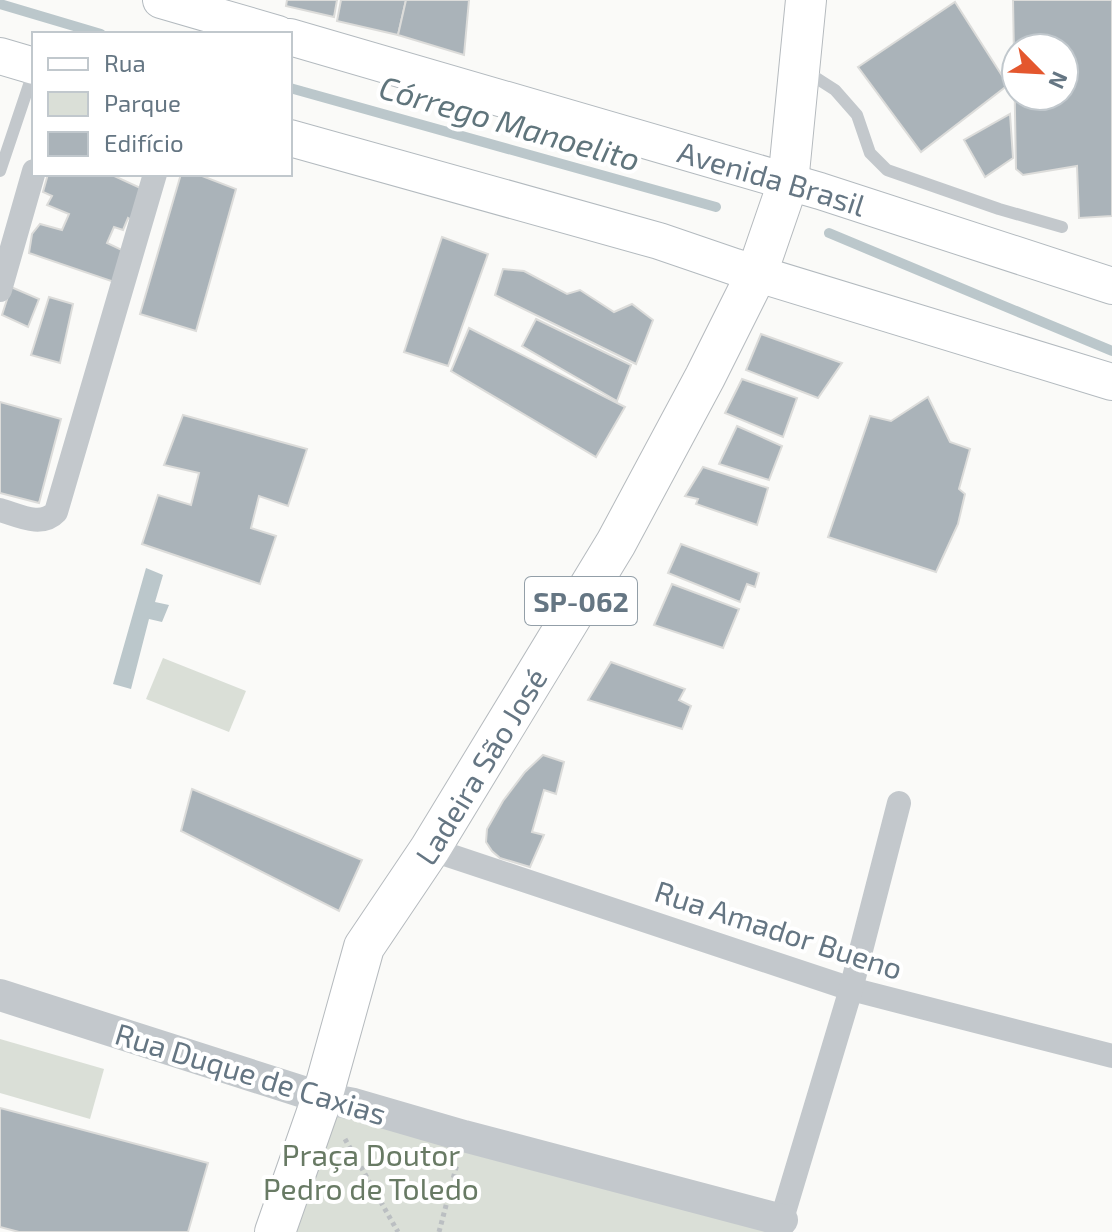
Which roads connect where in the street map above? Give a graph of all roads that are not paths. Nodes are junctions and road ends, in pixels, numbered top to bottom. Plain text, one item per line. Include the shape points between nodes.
1 (161, 0) edge
2 (806, 0) edge
3 (271, 32) edge
4 (292, 38) edge
5 (0, 56) edge
6 (32, 67) edge
7 (800, 68) junction
8 (32, 74) edge
9 (292, 139) edge
10 (0, 171) edge
11 (33, 176) edge
12 (154, 176) edge
13 (788, 183) junction
14 (1062, 227) dead end
15 (757, 273) junction
16 (1112, 286) edge
17 (0, 290) edge
18 (1112, 382) edge
19 (0, 510) edge
20 (899, 803) dead end
21 (430, 849) junction
22 (851, 989) junction
23 (0, 995) edge
24 (1112, 1056) edge
25 (322, 1098) junction
26 (780, 1226) edge
27 (275, 1232) edge

1 - 3 main road
2 - 7 main road, SP-062
4 - 13 main road, Avenida Brasil
5 - 6 main road
7 - 13 main road, SP-062
7 - 14 lane via 843,98 857,115 870,153 887,170
8 - 10 lane
9 - 15 main road
11 - 17 street
12 - 19 street via 56,512 40,522
13 - 15 main road, Ladeira São José / SP-062
13 - 16 main road, Avenida Brasil
15 - 18 main road
15 - 21 main road, Ladeira São José / SP-062 via 616,543
20 - 22 street
21 - 22 street, Rua Amador Bueno
21 - 25 main road, Ladeira São José / SP-062 via 364,947
22 - 24 street, Rua Amador Bueno
22 - 26 street
23 - 25 street, Rua Duque de Caxias
25 - 26 street, Rua Duque de Caxias
25 - 27 main road, SP-062

